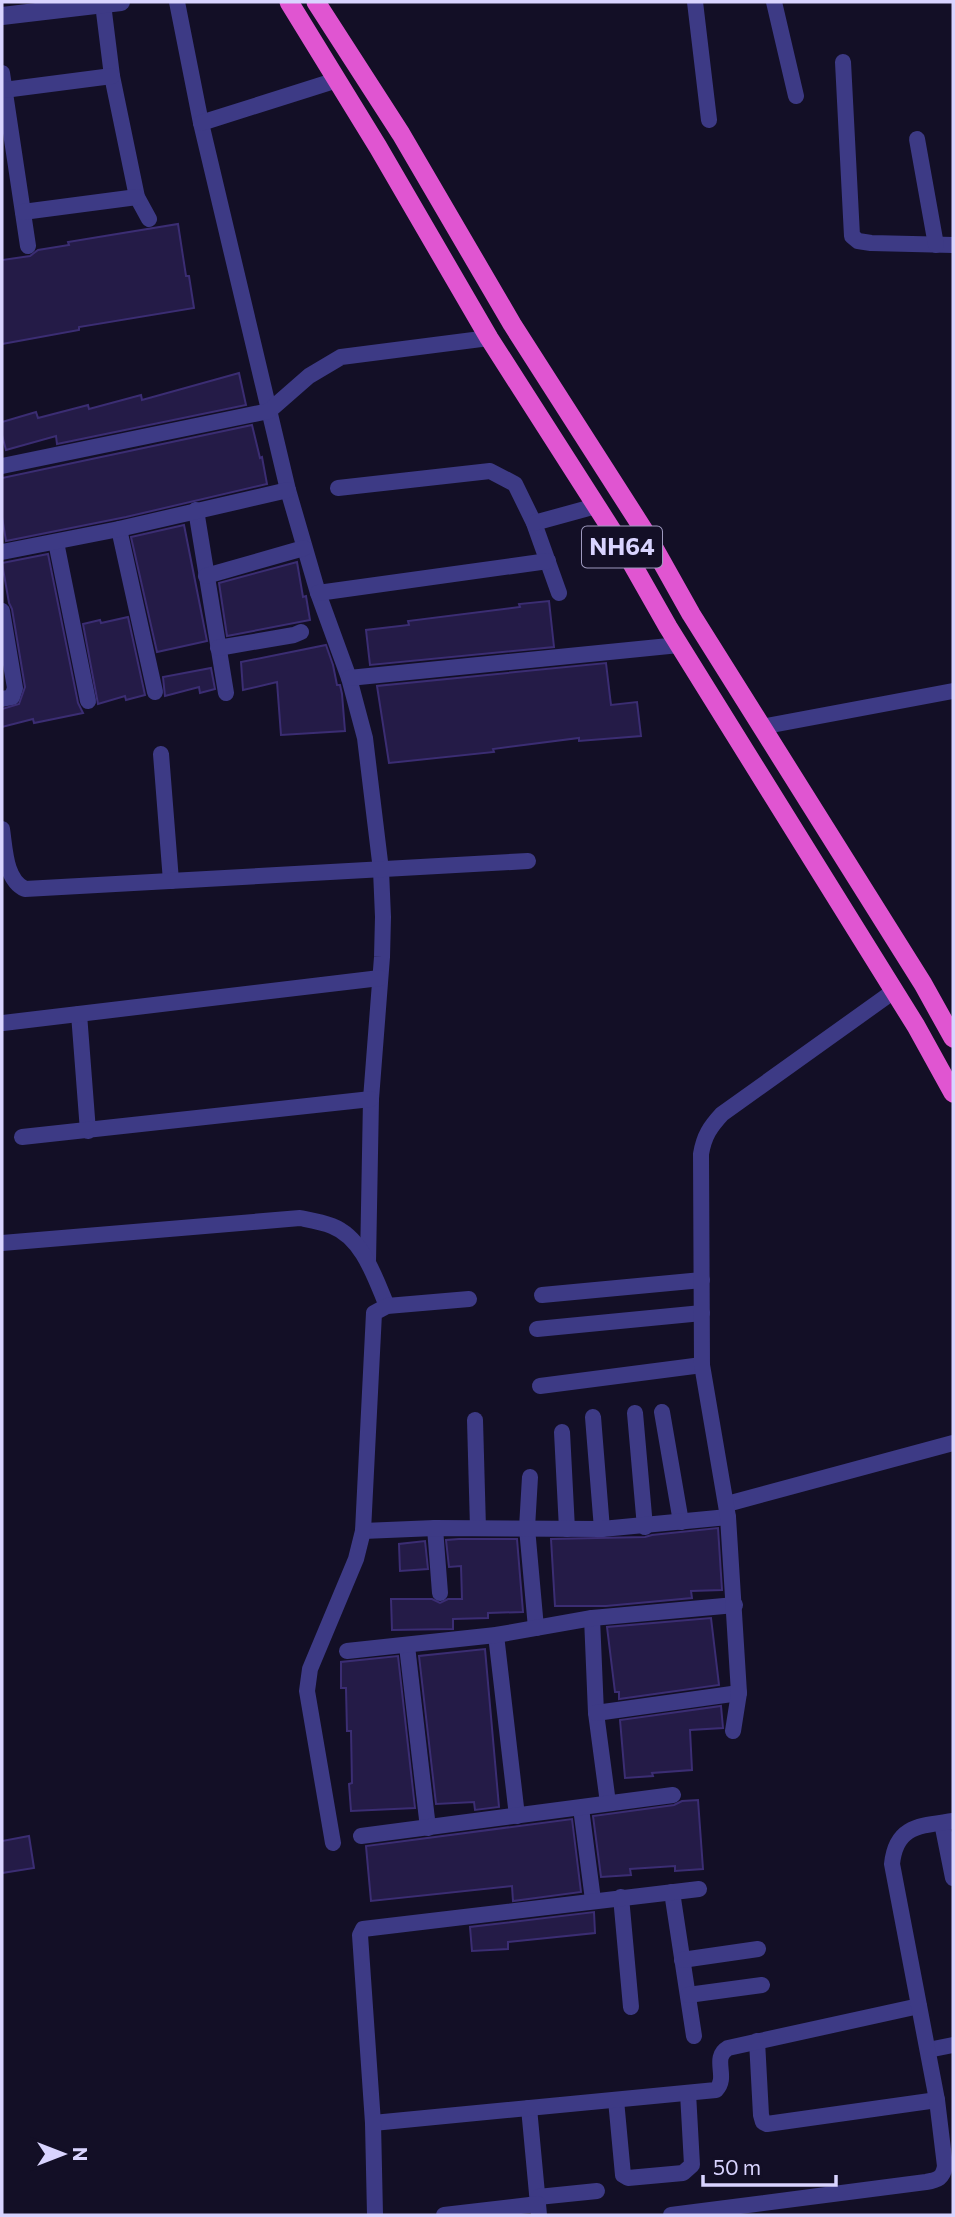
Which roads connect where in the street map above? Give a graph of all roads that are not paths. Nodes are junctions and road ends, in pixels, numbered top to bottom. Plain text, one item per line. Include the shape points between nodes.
1 (121, 2) edge
2 (177, 2) edge
3 (289, 2) edge
4 (316, 2) edge
5 (695, 2) edge
6 (774, 2) edge
7 (103, 4) junction
8 (2, 16) edge
9 (843, 62) dead end
10 (2, 73) edge
11 (112, 76) junction
12 (337, 80) junction
13 (4, 90) junction
14 (796, 96) dead end
15 (709, 120) dead end
16 (201, 122) junction
17 (917, 139) dead end
18 (137, 197) junction
19 (23, 212) junction
20 (149, 219) dead end
21 (936, 245) junction
22 (953, 245) edge
23 (28, 247) dead end
24 (489, 338) junction
25 (269, 411) junction
26 (2, 466) edge
27 (338, 488) dead end
28 (288, 490) junction
29 (596, 506) junction
30 (196, 510) junction
31 (534, 523) junction
32 (119, 529) junction
33 (56, 542) junction
34 (304, 548) junction
35 (2, 552) edge
36 (548, 561) junction
37 (206, 576) junction
38 (318, 593) junction
39 (559, 593) dead end
40 (2, 611) edge
41 (4, 632) edge
42 (301, 632) dead end
43 (679, 645) junction
44 (218, 648) junction
45 (349, 678) junction
46 (953, 691) edge
47 (155, 692) dead end
48 (226, 693) dead end
49 (2, 699) edge
50 (88, 701) dead end
51 (761, 727) junction
52 (161, 754) dead end
53 (2, 828) edge
54 (528, 861) dead end
55 (381, 870) junction
56 (171, 881) junction
57 (380, 978) junction
58 (894, 991) junction
59 (79, 1014) junction
60 (3, 1023) edge
61 (953, 1038) edge
62 (953, 1093) edge
63 (371, 1099) junction
64 (88, 1131) junction
65 (22, 1137) dead end
66 (2, 1243) edge
67 (368, 1262) junction
68 (702, 1280) junction
69 (542, 1295) dead end
70 (469, 1299) dead end
71 (387, 1306) junction
72 (702, 1313) junction
73 (537, 1329) dead end
74 (702, 1365) junction
75 (540, 1386) dead end
76 (662, 1412) dead end
77 (635, 1413) dead end
78 (593, 1417) dead end
79 (475, 1419) dead end
80 (562, 1432) dead end
81 (953, 1443) edge
82 (530, 1477) dead end
83 (728, 1511) junction
84 (681, 1522) junction
85 (645, 1527) junction
86 (435, 1528) junction
87 (478, 1528) junction
88 (527, 1528) junction
89 (567, 1529) junction
90 (602, 1530) junction
91 (363, 1531) junction
92 (440, 1593) dead end
93 (735, 1605) junction
94 (592, 1618) junction
95 (536, 1628) junction
96 (496, 1635) junction
97 (407, 1646) junction
98 (347, 1651) dead end
99 (739, 1693) junction
100 (596, 1713) junction
101 (733, 1731) dead end
102 (673, 1795) dead end
103 (608, 1803) junction
104 (581, 1808) junction
105 (517, 1816) junction
106 (948, 1822) edge
107 (428, 1828) junction
108 (361, 1836) dead end
109 (333, 1843) dead end
110 (953, 1878) edge
111 (699, 1889) dead end
112 (672, 1892) junction
113 (621, 1897) junction
114 (593, 1900) junction
115 (758, 1949) dead end
116 (682, 1960) junction
117 (762, 1985) dead end
118 (688, 1995) junction
119 (919, 2006) junction
120 (631, 2007) dead end
121 (694, 2036) dead end
122 (757, 2041) junction
123 (953, 2045) edge
124 (928, 2050) junction
125 (688, 2093) junction
126 (616, 2099) junction
127 (943, 2107) edge
128 (529, 2108) junction
129 (373, 2123) junction
130 (597, 2191) dead end
131 (538, 2205) edge
132 (462, 2214) edge
133 (375, 2215) edge
134 (444, 2215) edge
135 (671, 2215) edge

1 - 7 street
2 - 16 street
3 - 12 highway, NH64
4 - 51 highway, NH64
5 - 15 street
6 - 14 street
7 - 8 street
7 - 11 street
9 - 21 street via 852,236 871,243
10 - 13 street
11 - 13 street
11 - 18 street
12 - 16 street
12 - 24 highway, NH64
13 - 19 street
16 - 25 street
17 - 21 street
18 - 19 street
18 - 20 street
19 - 23 street
21 - 22 street
24 - 25 street via 341,357 309,376
24 - 29 highway, NH64
25 - 26 street
25 - 28 street
27 - 31 street via 490,471 515,484
28 - 30 street
28 - 34 street
29 - 31 street
29 - 43 highway, NH64
30 - 32 street
30 - 37 street
31 - 36 street
32 - 33 street
32 - 47 street
33 - 35 street
33 - 50 street
34 - 37 street
34 - 38 street
36 - 38 street
36 - 39 street
37 - 44 street
38 - 45 street
40 - 41 street
41 - 49 street via 15,688 12,697
42 - 44 street
43 - 45 street
43 - 58 highway, NH64
44 - 48 street
45 - 55 street via 365,738
46 - 51 street
51 - 61 highway, NH64
52 - 56 street
53 - 56 street via 12,877 25,889
54 - 55 street
55 - 56 street
55 - 57 street
57 - 59 street
57 - 63 street
58 - 62 highway, NH64
58 - 68 street via 722,1114 709,1128 701,1154
59 - 60 street
59 - 64 street
63 - 64 street
63 - 67 street
64 - 65 street
66 - 67 street via 300,1218 333,1226 351,1238
67 - 71 street
68 - 69 street
68 - 72 street
70 - 71 street
71 - 91 street via 374,1313 372,1327
72 - 73 street
72 - 74 street
74 - 75 street
74 - 83 street
76 - 84 street
77 - 85 street
78 - 90 street
79 - 87 street
80 - 89 street
81 - 83 street
82 - 88 street
83 - 84 street
83 - 93 street
84 - 85 street
85 - 90 street
86 - 87 street
86 - 91 street
86 - 92 street
87 - 88 street
88 - 89 street
88 - 95 street
89 - 90 street
91 - 109 street via 307,1682
93 - 94 street
93 - 99 street
94 - 95 street
94 - 100 street
95 - 96 street
96 - 97 street
96 - 105 street
97 - 98 street
97 - 107 street
99 - 100 street
99 - 101 street
100 - 103 street
102 - 103 street
103 - 104 street
104 - 105 street
104 - 114 street
105 - 107 street
106 - 110 street
106 - 119 street via 900,1836 893,1850
107 - 108 street
111 - 112 street
112 - 113 street
112 - 116 street
113 - 114 street
113 - 120 street
114 - 129 street via 363,1929
115 - 116 street
116 - 118 street
117 - 118 street
118 - 121 street
119 - 122 street
119 - 124 street
122 - 125 street via 722,2052 721,2085 716,2090
122 - 127 street via 761,2115 767,2124
123 - 124 street
124 - 127 street
125 - 126 street
125 - 126 street via 692,2165 683,2173 628,2178 623,2175
126 - 128 street
127 - 135 street via 945,2166 944,2175 937,2180
128 - 129 street
128 - 131 street
129 - 133 street
130 - 131 street
131 - 132 street
132 - 134 street

